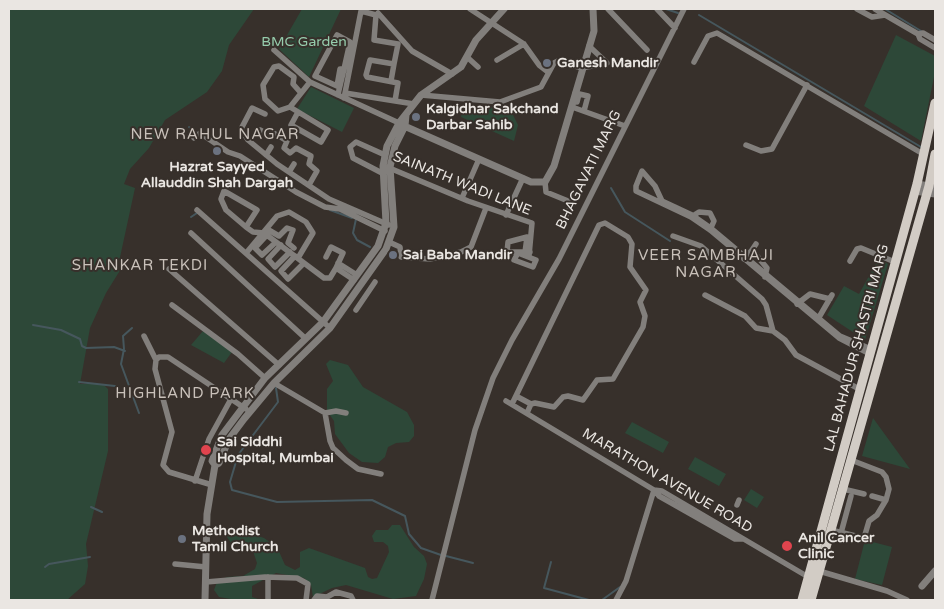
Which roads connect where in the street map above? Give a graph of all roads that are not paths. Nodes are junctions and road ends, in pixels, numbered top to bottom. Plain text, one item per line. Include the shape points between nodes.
1 (470, 9) edge
2 (504, 9) edge
3 (594, 9) edge
4 (608, 9) edge
5 (657, 9) edge
6 (684, 9) edge
7 (857, 9) edge
8 (875, 9) edge
9 (378, 13) dead end
10 (885, 15) junction
11 (491, 22) junction
12 (675, 28) junction
13 (918, 34) junction
14 (347, 39) junction
15 (935, 40) edge
16 (524, 44) junction
17 (590, 46) junction
18 (935, 48) edge
19 (274, 50) dead end
20 (648, 50) dead end
21 (467, 57) junction
22 (342, 60) dead end
23 (497, 60) dead end
24 (694, 62) dead end
25 (394, 64) junction
26 (478, 67) dead end
27 (582, 68) junction
28 (344, 69) junction
29 (548, 72) junction
30 (452, 74) junction
31 (391, 81) junction
32 (310, 82) junction
33 (807, 85) junction
34 (301, 93) junction
35 (577, 93) junction
36 (421, 95) junction
37 (338, 96) junction
38 (345, 96) junction
39 (395, 101) junction
40 (935, 102) edge
41 (414, 104) junction
42 (574, 104) junction
43 (290, 107) junction
44 (584, 111) junction
45 (298, 112) junction
46 (265, 114) dead end
47 (402, 125) junction
48 (625, 126) junction
49 (260, 130) dead end
50 (194, 138) dead end
51 (746, 145) dead end
52 (271, 147) dead end
53 (923, 154) junction
54 (935, 154) edge
55 (266, 155) junction
56 (385, 155) junction
57 (479, 159) junction
58 (294, 164) dead end
59 (385, 169) junction
60 (289, 172) junction
61 (524, 178) junction
62 (545, 182) junction
63 (309, 185) junction
64 (916, 188) junction
65 (932, 189) edge
66 (462, 198) junction
67 (660, 201) junction
68 (486, 208) junction
69 (197, 210) dead end
70 (506, 215) junction
71 (566, 215) dead end
72 (691, 216) junction
73 (246, 227) junction
74 (386, 227) junction
75 (394, 227) junction
76 (711, 230) junction
77 (266, 232) junction
78 (191, 233) dead end
79 (674, 236) dead end
80 (389, 242) junction
81 (278, 244) junction
82 (756, 244) dead end
83 (382, 248) junction
84 (752, 250) junction
85 (247, 252) junction
86 (528, 253) dead end
87 (296, 255) junction
88 (326, 257) dead end
89 (744, 258) junction
90 (850, 261) dead end
91 (895, 262) junction
92 (337, 266) junction
93 (170, 269) dead end
94 (352, 275) junction
95 (766, 277) junction
96 (376, 282) dead end
97 (357, 290) junction
98 (706, 294) dead end
99 (366, 296) junction
100 (798, 303) junction
101 (172, 305) dead end
102 (356, 310) dead end
103 (818, 319) junction
104 (323, 322) junction
105 (330, 328) junction
106 (773, 331) junction
107 (144, 336) dead end
108 (305, 338) junction
109 (870, 351) junction
110 (156, 360) junction
111 (279, 365) junction
112 (265, 378) junction
113 (274, 383) junction
114 (861, 390) junction
115 (516, 396) junction
116 (231, 399) junction
117 (531, 404) junction
118 (242, 406) junction
119 (250, 412) junction
120 (325, 413) junction
121 (346, 413) dead end
122 (527, 413) junction
123 (851, 460) junction
124 (215, 465) junction
125 (381, 474) dead end
126 (196, 480) junction
127 (212, 485) junction
128 (842, 489) junction
129 (654, 491) junction
130 (864, 494) dead end
131 (851, 496) dead end
132 (872, 496) dead end
133 (886, 500) junction
134 (831, 530) junction
135 (841, 532) junction
136 (175, 564) dead end
137 (206, 567) junction
138 (819, 571) junction
139 (935, 571) edge
140 (268, 577) junction
141 (812, 580) junction
142 (206, 582) junction
143 (922, 586) dead end
144 (205, 600) edge
145 (268, 600) edge
146 (306, 600) edge
147 (314, 600) edge
148 (353, 600) edge
149 (432, 600) edge
150 (616, 600) edge
151 (802, 600) edge
152 (811, 600) edge
153 (907, 600) edge

1 - 11 street
2 - 11 street
3 - 17 street
4 - 20 street
5 - 12 street
6 - 12 street, BHAGAVATI MARG
7 - 10 street via 872,17
8 - 10 street
9 - 30 street via 412,51
10 - 13 street
11 - 16 street
11 - 21 street
12 - 48 street, BHAGAVATI MARG
13 - 15 street via 923,33
13 - 18 street via 920,39
14 - 22 street
14 - 28 street via 350,42
14 - 28 street via 335,36 315,76 337,86 340,69
16 - 23 street
16 - 29 street
17 - 27 street
17 - 27 street via 607,63
19 - 32 street
21 - 26 street
21 - 30 street
24 - 33 street via 708,36 717,33
25 - 31 street
25 - 31 street via 370,60 366,75
25 - 38 street via 398,44 374,40 376,14 360,11
27 - 29 street via 558,61
27 - 35 street
28 - 37 street
29 - 36 street via 541,87 500,102
30 - 36 street
31 - 39 street via 398,83
32 - 34 street
32 - 37 street
33 - 51 street via 772,149 761,151
33 - 53 street
34 - 43 street
34 - 43 street via 293,84 294,77 280,66 274,66 263,85 265,99 278,111
35 - 42 street
35 - 44 street via 589,98
36 - 41 street
37 - 38 street
38 - 39 street
38 - 47 street
39 - 41 street
40 - 53 main road, LAL BAHADUR SHASTRI MARG
41 - 47 street
42 - 44 street
42 - 62 street via 554,166
43 - 45 street
44 - 48 street
45 - 45 street via 291,125 321,142 328,130
46 - 55 street via 253,107 241,129 248,140
47 - 56 street
47 - 57 street
47 - 59 street
48 - 149 street, BHAGAVATI MARG via 559,259 493,378 475,430
49 - 63 street via 269,135 272,132 287,141 284,148 290,152 296,148 311,156 309,164 317,171
50 - 74 street via 200,133 325,207 340,209
52 - 55 street
53 - 64 main road, LAL BAHADUR SHASTRI MARG
54 - 65 main road, LAL BAHADUR SHASTRI MARG
55 - 60 street
56 - 59 street
56 - 59 street, SAINATH WADI LANE via 356,142 350,147 353,158
57 - 61 street
57 - 66 street
58 - 60 street
59 - 66 street, SAINATH WADI LANE
59 - 74 street
59 - 75 street
60 - 63 street
61 - 62 street via 531,182
61 - 70 street
62 - 71 street via 546,192 573,203
63 - 74 street
64 - 65 street
64 - 91 main road, LAL BAHADUR SHASTRI MARG
65 - 123 main road, LAL BAHADUR SHASTRI MARG
66 - 68 street, SAINATH WADI LANE
67 - 67 street via 654,186 642,171 636,191
67 - 72 street
68 - 70 street, SAINATH WADI LANE
68 - 80 street via 471,247 450,255 420,259 401,257 400,247
69 - 85 street
70 - 86 street, SAINATH WADI LANE via 532,223
72 - 76 street
72 - 76 street via 699,212 710,213 714,221
73 - 73 street via 226,210 221,200 224,191 257,210
73 - 77 street via 253,232
74 - 75 street
74 - 83 street
75 - 80 street
76 - 89 street
77 - 81 street
77 - 81 street via 256,248 262,255
77 - 85 street
77 - 87 street via 280,236 287,228 293,230 288,244
77 - 87 street via 277,216 284,212 306,222 313,233
78 - 108 street
79 - 106 street via 701,246 762,299
80 - 83 street
81 - 87 street
81 - 87 street via 268,259 275,267
82 - 84 street
83 - 94 street
83 - 97 street
84 - 89 street
84 - 95 street via 767,268
85 - 104 street
87 - 92 street via 326,279
88 - 92 street via 331,247 342,252
89 - 95 street
90 - 91 street via 861,248
91 - 109 main road, LAL BAHADUR SHASTRI MARG
92 - 94 street
93 - 111 street
94 - 104 street
95 - 100 street
96 - 99 street
97 - 99 street
97 - 105 street
98 - 106 street via 745,316 756,328
99 - 102 street
100 - 103 street
100 - 103 street via 810,294 831,297
101 - 112 street
103 - 109 street via 842,338
104 - 105 street
104 - 108 street
105 - 113 street
106 - 114 street via 796,355
107 - 110 street
108 - 111 street
109 - 114 main road, LAL BAHADUR SHASTRI MARG
110 - 116 street via 168,357
110 - 126 street via 155,369 172,432 163,465 169,472
111 - 112 street
112 - 113 street
112 - 118 street
113 - 119 street
113 - 120 street
114 - 141 main road, LAL BAHADUR SHASTRI MARG
115 - 117 street
115 - 117 street via 600,225 605,223 632,244 630,266 646,290 640,302 645,316 643,327 615,377 597,380 583,400 568,396 554,407 543,403
115 - 122 street, MARATHON AVENUE ROAD via 509,402
116 - 118 street
116 - 126 street via 209,439
117 - 122 street
118 - 119 street
118 - 124 street via 222,435 212,460
119 - 124 street via 229,439 219,463
120 - 121 street
120 - 125 street via 333,448 358,469
122 - 129 street, MARATHON AVENUE ROAD
123 - 128 main road, LAL BAHADUR SHASTRI MARG
123 - 133 street via 882,472 889,489
124 - 127 street
126 - 127 street
127 - 137 street via 207,514
128 - 130 street
128 - 134 main road, LAL BAHADUR SHASTRI MARG
129 - 141 street, MARATHON AVENUE ROAD
129 - 150 street via 626,581
131 - 135 street
132 - 133 street
133 - 135 street via 869,521 864,538
134 - 135 street
134 - 138 main road, LAL BAHADUR SHASTRI MARG
136 - 137 street
137 - 142 street
138 - 141 main road, LAL BAHADUR SHASTRI MARG
138 - 153 street
139 - 143 street
140 - 142 street
140 - 145 street
140 - 146 street via 304,580 309,587
141 - 151 main road, LAL BAHADUR SHASTRI MARG
141 - 152 main road, LAL BAHADUR SHASTRI MARG
142 - 144 street
147 - 148 street via 316,596 327,597 336,592 351,596

